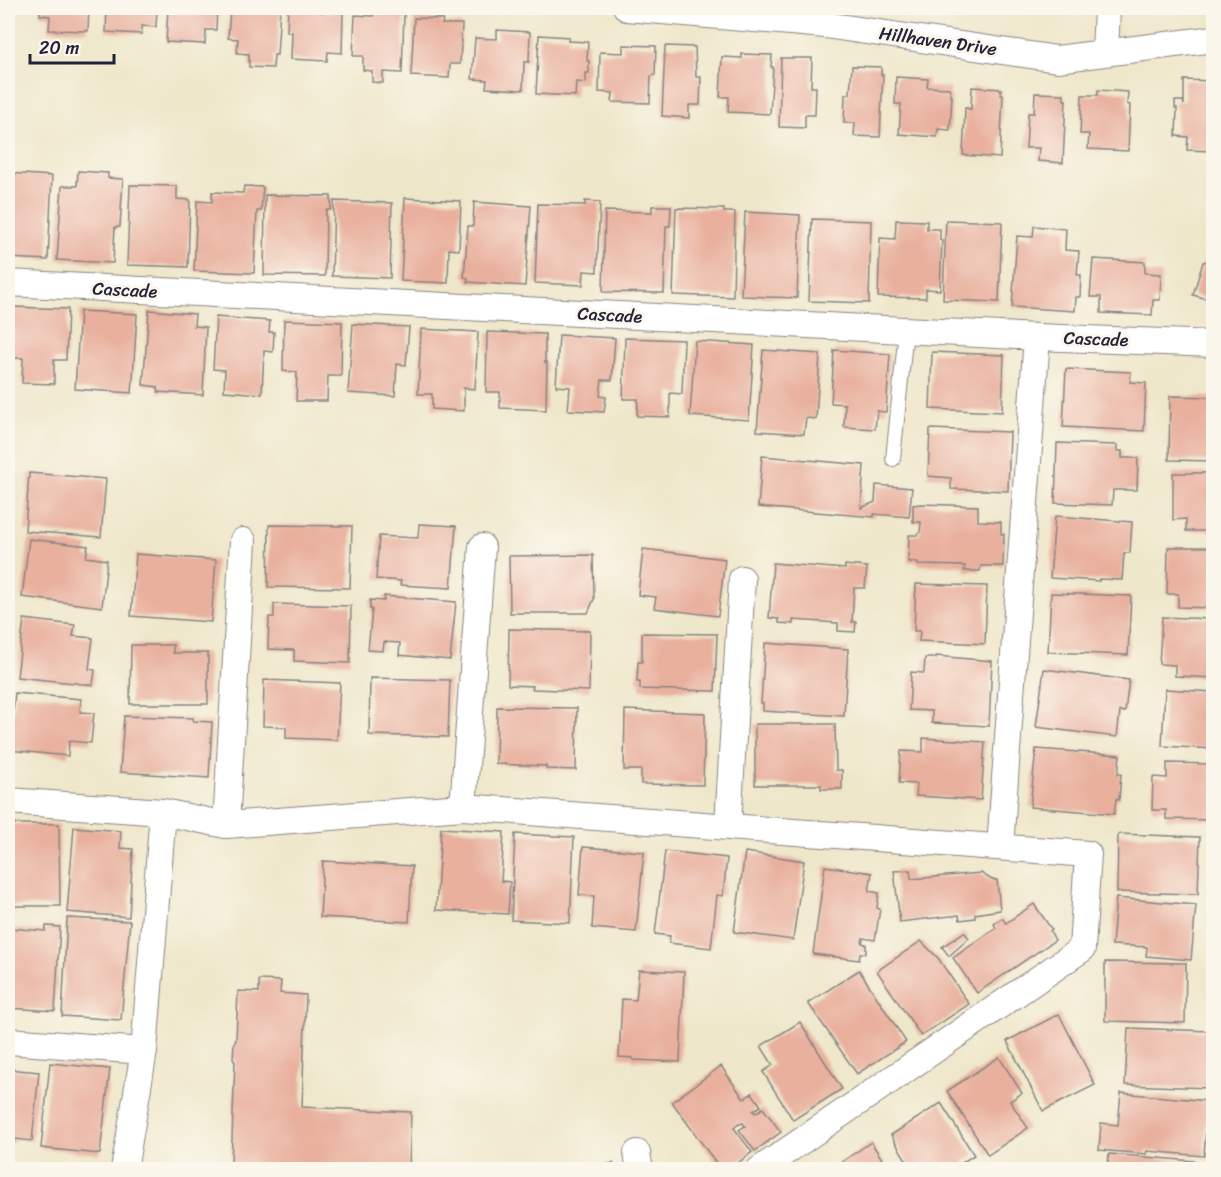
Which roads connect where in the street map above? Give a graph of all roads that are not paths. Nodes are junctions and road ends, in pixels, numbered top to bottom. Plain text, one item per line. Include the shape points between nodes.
1 (627, 8) edge
2 (1107, 8) edge
3 (826, 16) edge
4 (1214, 39) edge
5 (1105, 52) junction
6 (8, 284) edge
7 (906, 330) junction
8 (1037, 337) junction
9 (1214, 344) edge
10 (893, 459) dead end
11 (243, 541) dead end
12 (482, 547) dead end
13 (742, 579) dead end
14 (8, 801) edge
15 (463, 807) junction
16 (163, 812) junction
17 (226, 825) junction
18 (728, 826) junction
19 (1000, 847) junction
20 (8, 1041) edge
21 (144, 1051) junction
22 (124, 1170) edge
23 (759, 1170) edge

1 - 3 street, Hillhaven Drive
2 - 5 street
3 - 5 street, Hillhaven Drive via 1056,58
4 - 5 street, Hillhaven Drive
6 - 7 street, Cascade
7 - 8 street, Cascade
7 - 10 lane
8 - 9 street, Cascade
8 - 19 street
11 - 17 street
12 - 15 street
13 - 18 street
14 - 16 street
15 - 17 street
15 - 18 street
16 - 17 street
16 - 21 street
18 - 19 street
19 - 23 street via 1089,854 1082,949
20 - 21 street
21 - 22 street

